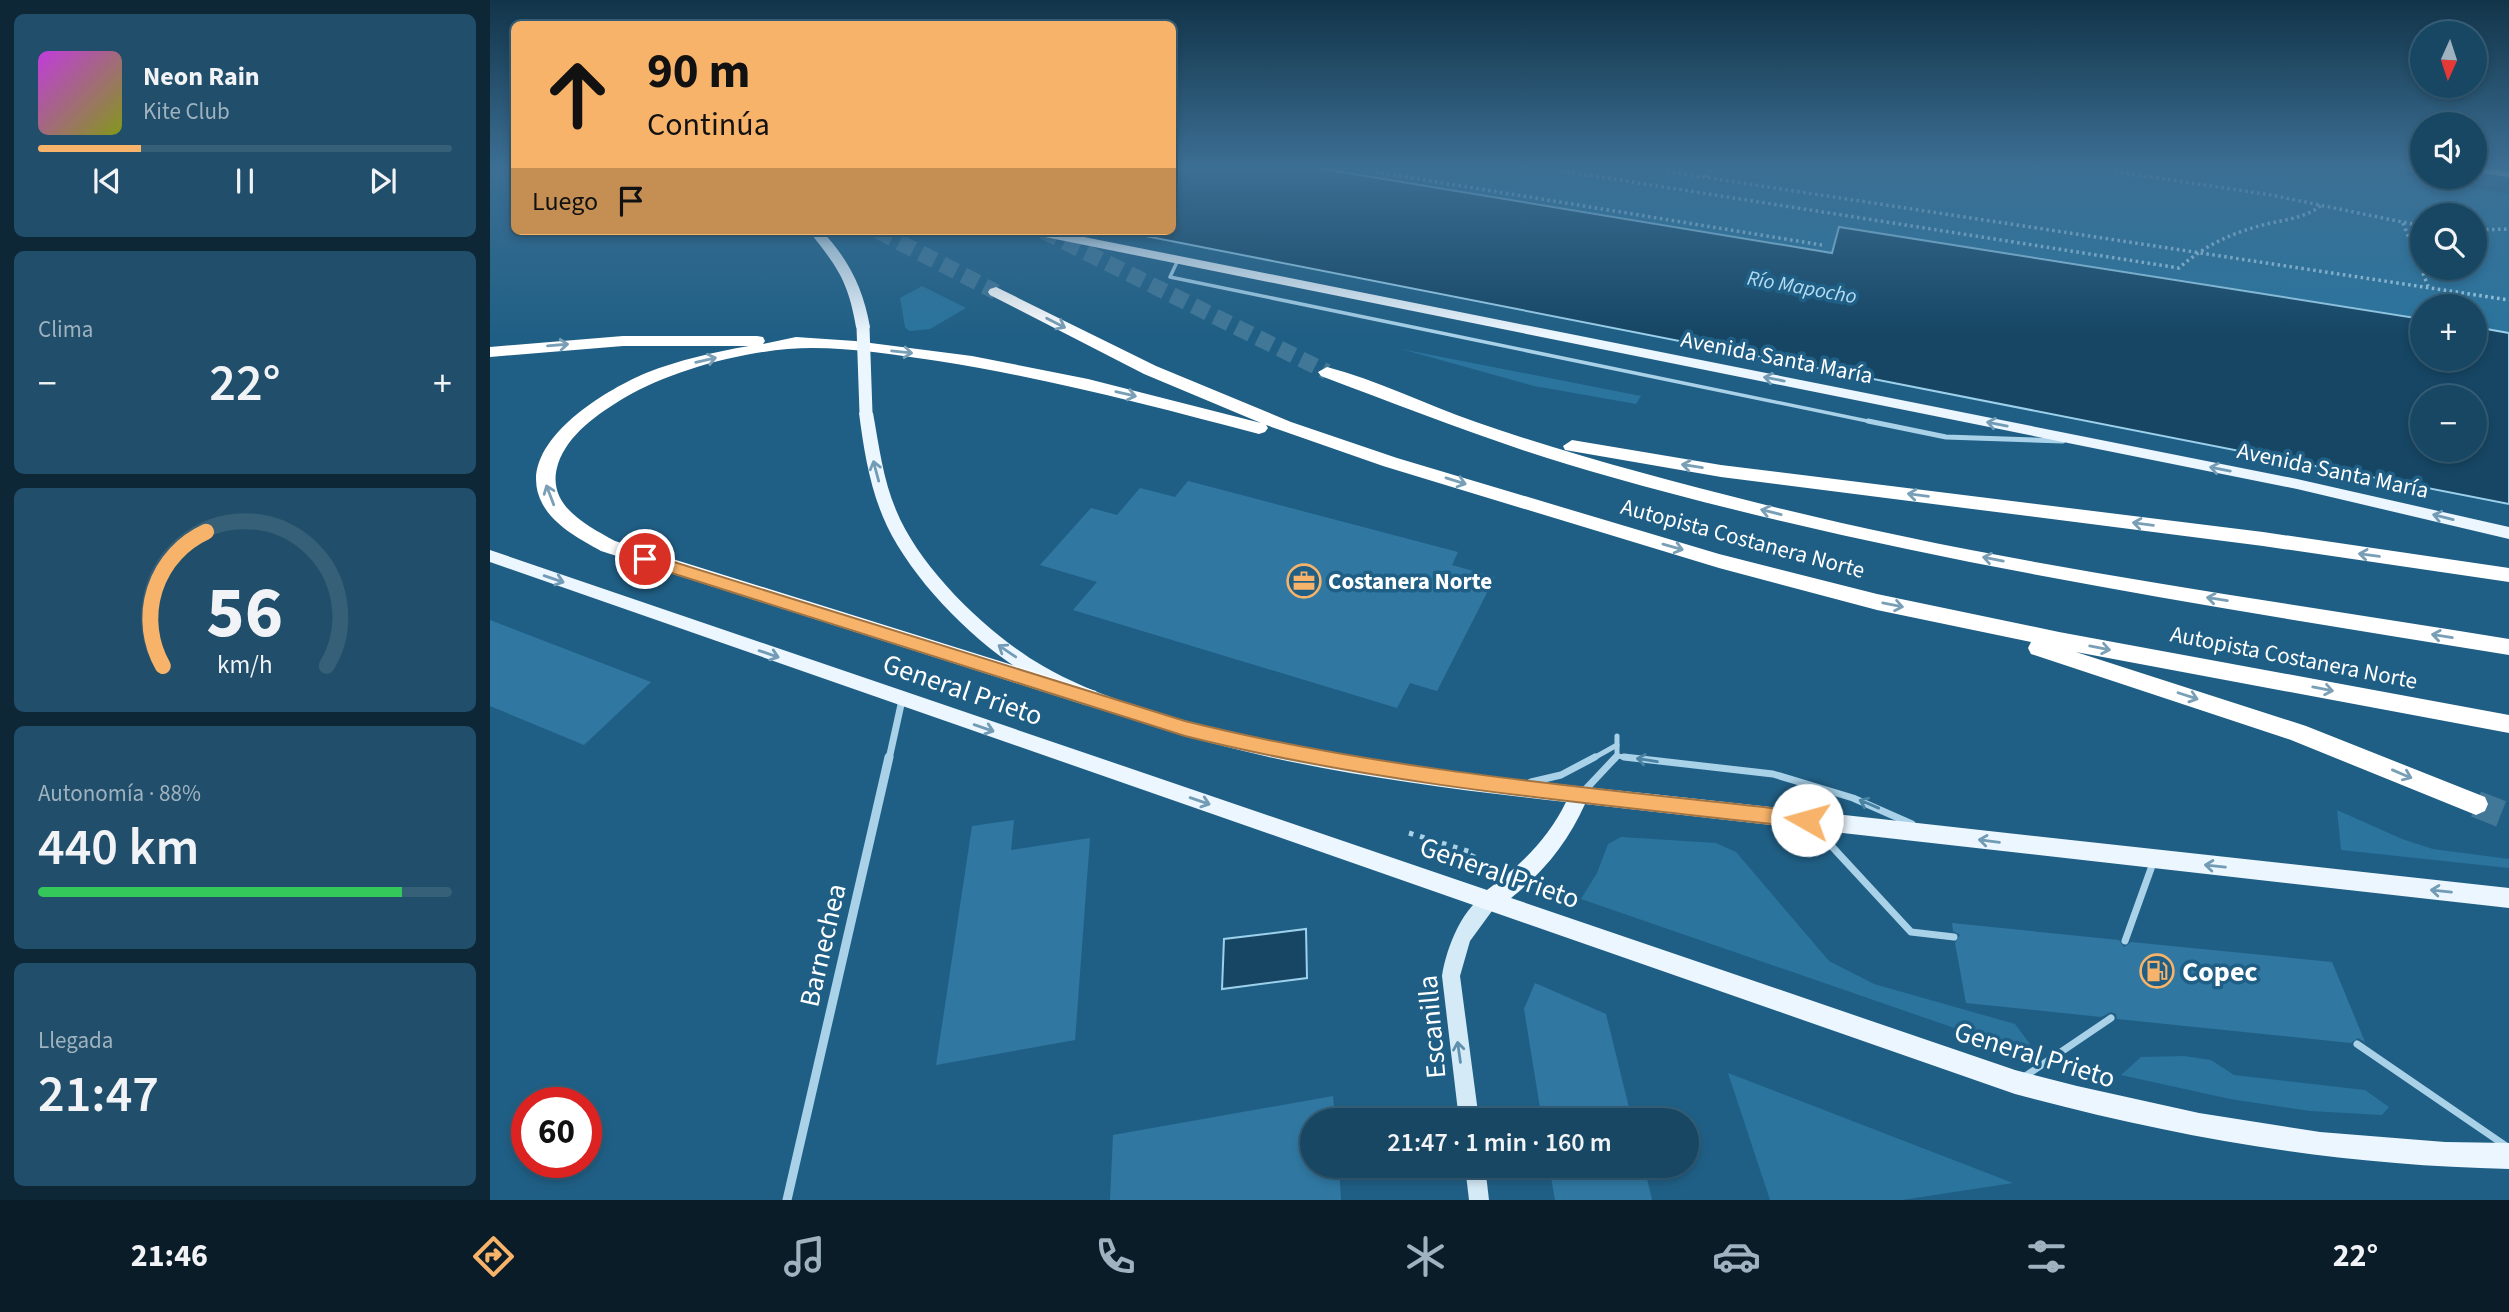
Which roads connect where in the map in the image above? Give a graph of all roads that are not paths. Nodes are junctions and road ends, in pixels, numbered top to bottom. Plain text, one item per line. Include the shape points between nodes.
1 (819, 235) edge
2 (1055, 235) edge
3 (1178, 260) junction
4 (996, 292) tunnel mouth
5 (810, 343) junction
6 (490, 352) edge
7 (1328, 372) tunnel mouth
8 (1480, 429) junction
9 (2087, 442) junction
10 (1390, 462) junction
11 (2509, 533) edge
12 (490, 556) edge
13 (2509, 575) edge
14 (1937, 614) junction
15 (2509, 648) edge
16 (1088, 696) junction
17 (902, 700) junction
18 (2509, 724) edge
19 (1617, 736) dead end
20 (1617, 745) junction
21 (1618, 756) junction
22 (1500, 786) junction
23 (1580, 795) junction
24 (2476, 804) tunnel mouth
25 (1807, 820) junction
26 (1930, 834) junction
27 (2154, 860) junction
28 (2509, 898) edge
29 (1490, 900) junction
30 (1954, 936) dead end
31 (2125, 941) dead end
32 (2111, 1018) dead end
33 (2357, 1044) dead end
34 (2015, 1082) junction
35 (1468, 1108) edge
36 (2509, 1148) edge
37 (2509, 1156) edge
38 (1476, 1178) edge
39 (787, 1200) edge
40 (1479, 1200) edge

16 -> 1 main road, General Prieto, bridge via 997,645 938,588 896,527 873,459 858,295 837,256
2 - 3 main road, Avenida Santa María
9 -> 3 main road, Avenida Santa María
3 - 9 lane via 1170,277 1946,437
4 -> 10 highway, Autopista Costanera Norte via 1150,370 1285,426
6 -> 5 highway via 623,341
5 -> 10 highway via 925,355 1040,375
16 -> 5 highway via 608,546 578,529 552,504 545,479 549,462 571,430 603,403 644,380 701,361
7 - 8 highway, Autopista Costanera Norte
13 -> 8 highway via 1721,471
15 -> 8 highway, Autopista Costanera Norte via 2113,582 1836,528 1634,477
11 -> 9 main road, Avenida Santa María
10 -> 14 highway, Autopista Costanera Norte via 1719,561
12 -> 17 main road, General Prieto
14 -> 18 highway, Autopista Costanera Norte
14 -> 24 highway via 2298,733
16 - 22 main road, General Prieto via 1185,729 1265,749
17 -> 29 main road, General Prieto
17 - 39 street, Barnechea
19 - 20 lane
20 - 21 lane
20 - 22 lane via 1561,775
21 - 23 lane
26 -> 21 lane via 1813,784 1773,774
22 - 23 main road, General Prieto
23 - 25 main road, General Prieto
23 - 29 main road via 1547,853
25 - 26 main road, General Prieto
25 - 30 lane via 1911,933
27 -> 26 main road, General Prieto
28 -> 27 main road, General Prieto
27 - 31 lane
29 - 34 main road, General Prieto
35 -> 29 street, Escanilla via 1451,976 1453,957 1461,935
32 - 34 lane
33 - 36 lane
34 - 37 main road, General Prieto via 2233,1134 2426,1156
38 - 40 street

